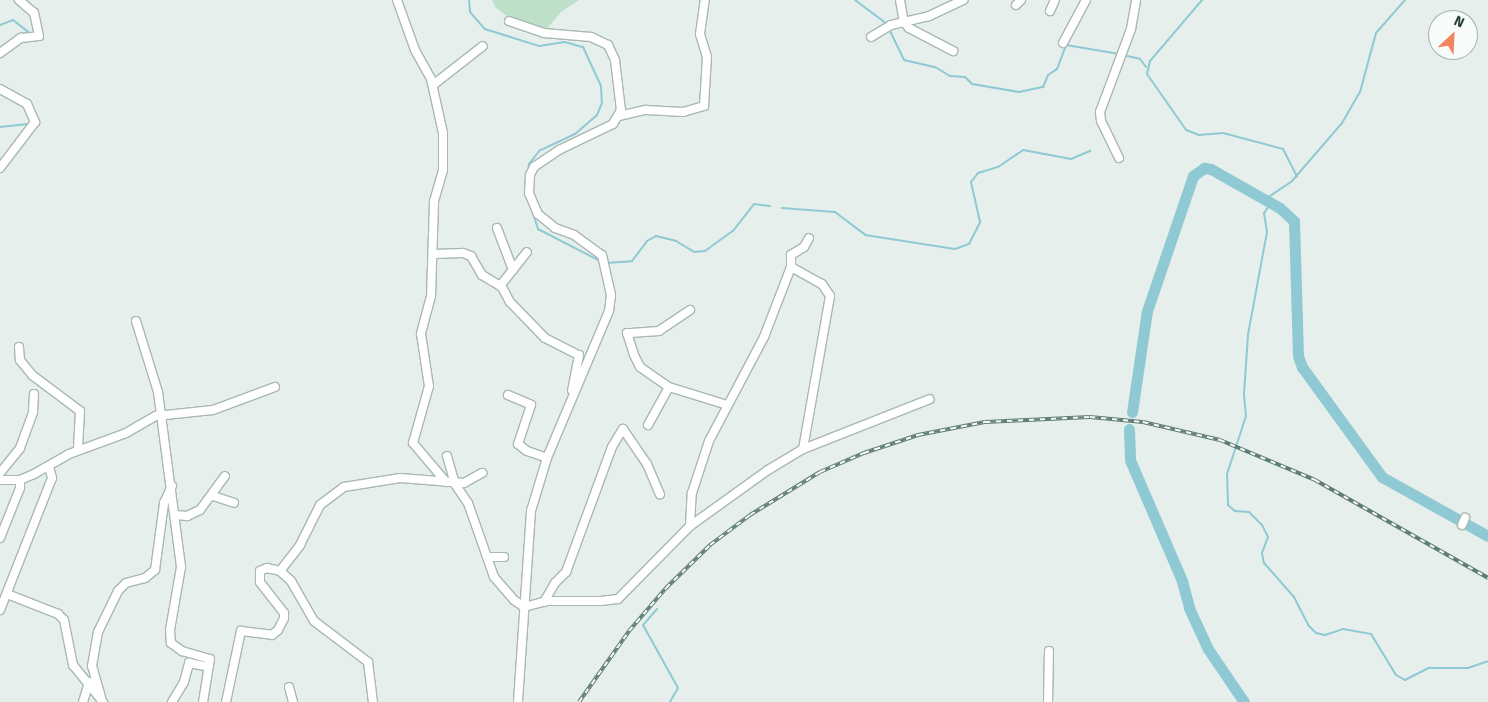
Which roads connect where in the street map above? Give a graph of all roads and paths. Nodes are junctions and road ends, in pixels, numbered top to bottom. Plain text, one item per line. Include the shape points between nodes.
1 (19, 0) edge
2 (397, 0) edge
3 (705, 0) edge
4 (900, 0) edge
5 (964, 0) edge
6 (1055, 0) edge
7 (1086, 0) edge
8 (1136, 0) edge
9 (1050, 11) dead end
10 (509, 21) dead end
11 (904, 22) junction
12 (871, 37) dead end
13 (1063, 43) dead end
14 (483, 46) dead end
15 (953, 52) dead end
16 (0, 53) edge
17 (433, 85) junction
18 (0, 89) edge
19 (619, 116) junction
20 (1120, 158) dead end
21 (0, 168) edge
22 (497, 228) dead end
23 (809, 238) dead end
24 (527, 252) dead end
25 (434, 254) junction
26 (791, 267) junction
27 (513, 270) junction
28 (500, 286) junction
29 (690, 310) dead end
30 (136, 321) dead end
31 (19, 347) dead end
32 (669, 387) junction
33 (275, 388) dead end
34 (34, 394) dead end
35 (508, 395) dead end
36 (571, 397) junction
37 (930, 399) dead end
38 (727, 405) junction
39 (162, 414) junction
40 (648, 425) dead end
41 (78, 449) junction
42 (803, 449) junction
43 (447, 456) dead end
44 (547, 458) junction
45 (49, 467) junction
46 (0, 473) edge
47 (482, 473) dead end
48 (225, 476) dead end
49 (0, 480) edge
50 (20, 480) junction
51 (446, 482) junction
52 (455, 484) junction
53 (172, 486) junction
54 (660, 494) dead end
55 (214, 496) junction
56 (234, 503) dead end
57 (175, 515) junction
58 (690, 526) junction
59 (0, 538) edge
60 (488, 557) junction
61 (504, 557) dead end
62 (280, 571) junction
63 (7, 594) junction
64 (544, 602) junction
65 (524, 607) junction
66 (0, 610) edge
67 (1049, 651) dead end
68 (209, 667) junction
69 (89, 682) junction
70 (289, 687) dead end
71 (102, 699) edge
72 (83, 702) edge
73 (172, 702) edge
74 (202, 702) edge
75 (226, 702) edge
76 (292, 702) edge
77 (373, 702) edge
78 (518, 702) edge
79 (1048, 702) edge

1 - 16 street via 34,13 39,36 21,38
2 - 17 street via 415,50
3 - 19 street via 700,34 707,58 704,106 683,112 646,110
4 - 11 street
5 - 11 street via 929,16
6 - 9 street
7 - 13 street
8 - 20 street via 1134,20 1100,116
10 - 19 street via 544,33 591,37 608,46 615,60
11 - 12 street
11 - 15 street
14 - 17 street
17 - 25 street via 443,133 443,170 434,202
18 - 21 street via 27,104 35,122
19 - 36 street via 613,124 541,161 530,175 532,204 544,220 574,235 602,255 611,295 610,311
22 - 27 street
23 - 26 street via 804,247 791,255
24 - 27 street
25 - 28 street via 463,253 471,256 487,280
25 - 51 street via 430,296 421,334 429,386 413,443
26 - 38 street via 764,337
26 - 42 street via 822,284 830,296
27 - 28 street
28 - 36 street via 510,302 545,338 579,355
29 - 32 street via 659,331 627,333 640,367
30 - 39 street
31 - 41 street via 20,360 32,374 80,411
32 - 38 street
32 - 40 street
33 - 39 street via 213,410
34 - 46 street via 33,412 20,448
35 - 44 street via 531,405 518,444
36 - 44 street
37 - 42 street
38 - 58 street via 700,465 692,493
39 - 41 street via 126,433
39 - 53 street
41 - 45 street
42 - 58 street
43 - 52 street
44 - 65 street via 531,510
45 - 50 street
45 - 63 street via 52,478
47 - 52 street
48 - 55 street
49 - 50 street
50 - 59 street via 20,488
51 - 52 street
51 - 62 street via 386,478 335,492 320,505 300,545
52 - 60 street via 468,503
53 - 57 street
53 - 71 street via 164,503 155,570 145,578 126,583 118,591 98,632 92,666
54 - 64 street via 647,464 623,429 609,456 566,572
55 - 56 street
55 - 57 street via 195,514
57 - 68 street via 181,567 170,630 171,643 182,651 210,659
58 - 64 street via 618,599
60 - 61 street
60 - 65 street via 500,586
62 - 75 street via 263,568 259,576 266,593 284,613 282,625 272,635 240,631
62 - 77 street via 297,589 314,621 368,662
63 - 66 street
63 - 69 street via 58,614 64,620 68,630 68,654 73,665
64 - 65 street
65 - 78 street
67 - 79 street
68 - 73 street via 188,663 184,682
68 - 74 street
69 - 71 street
69 - 72 street
70 - 76 street

